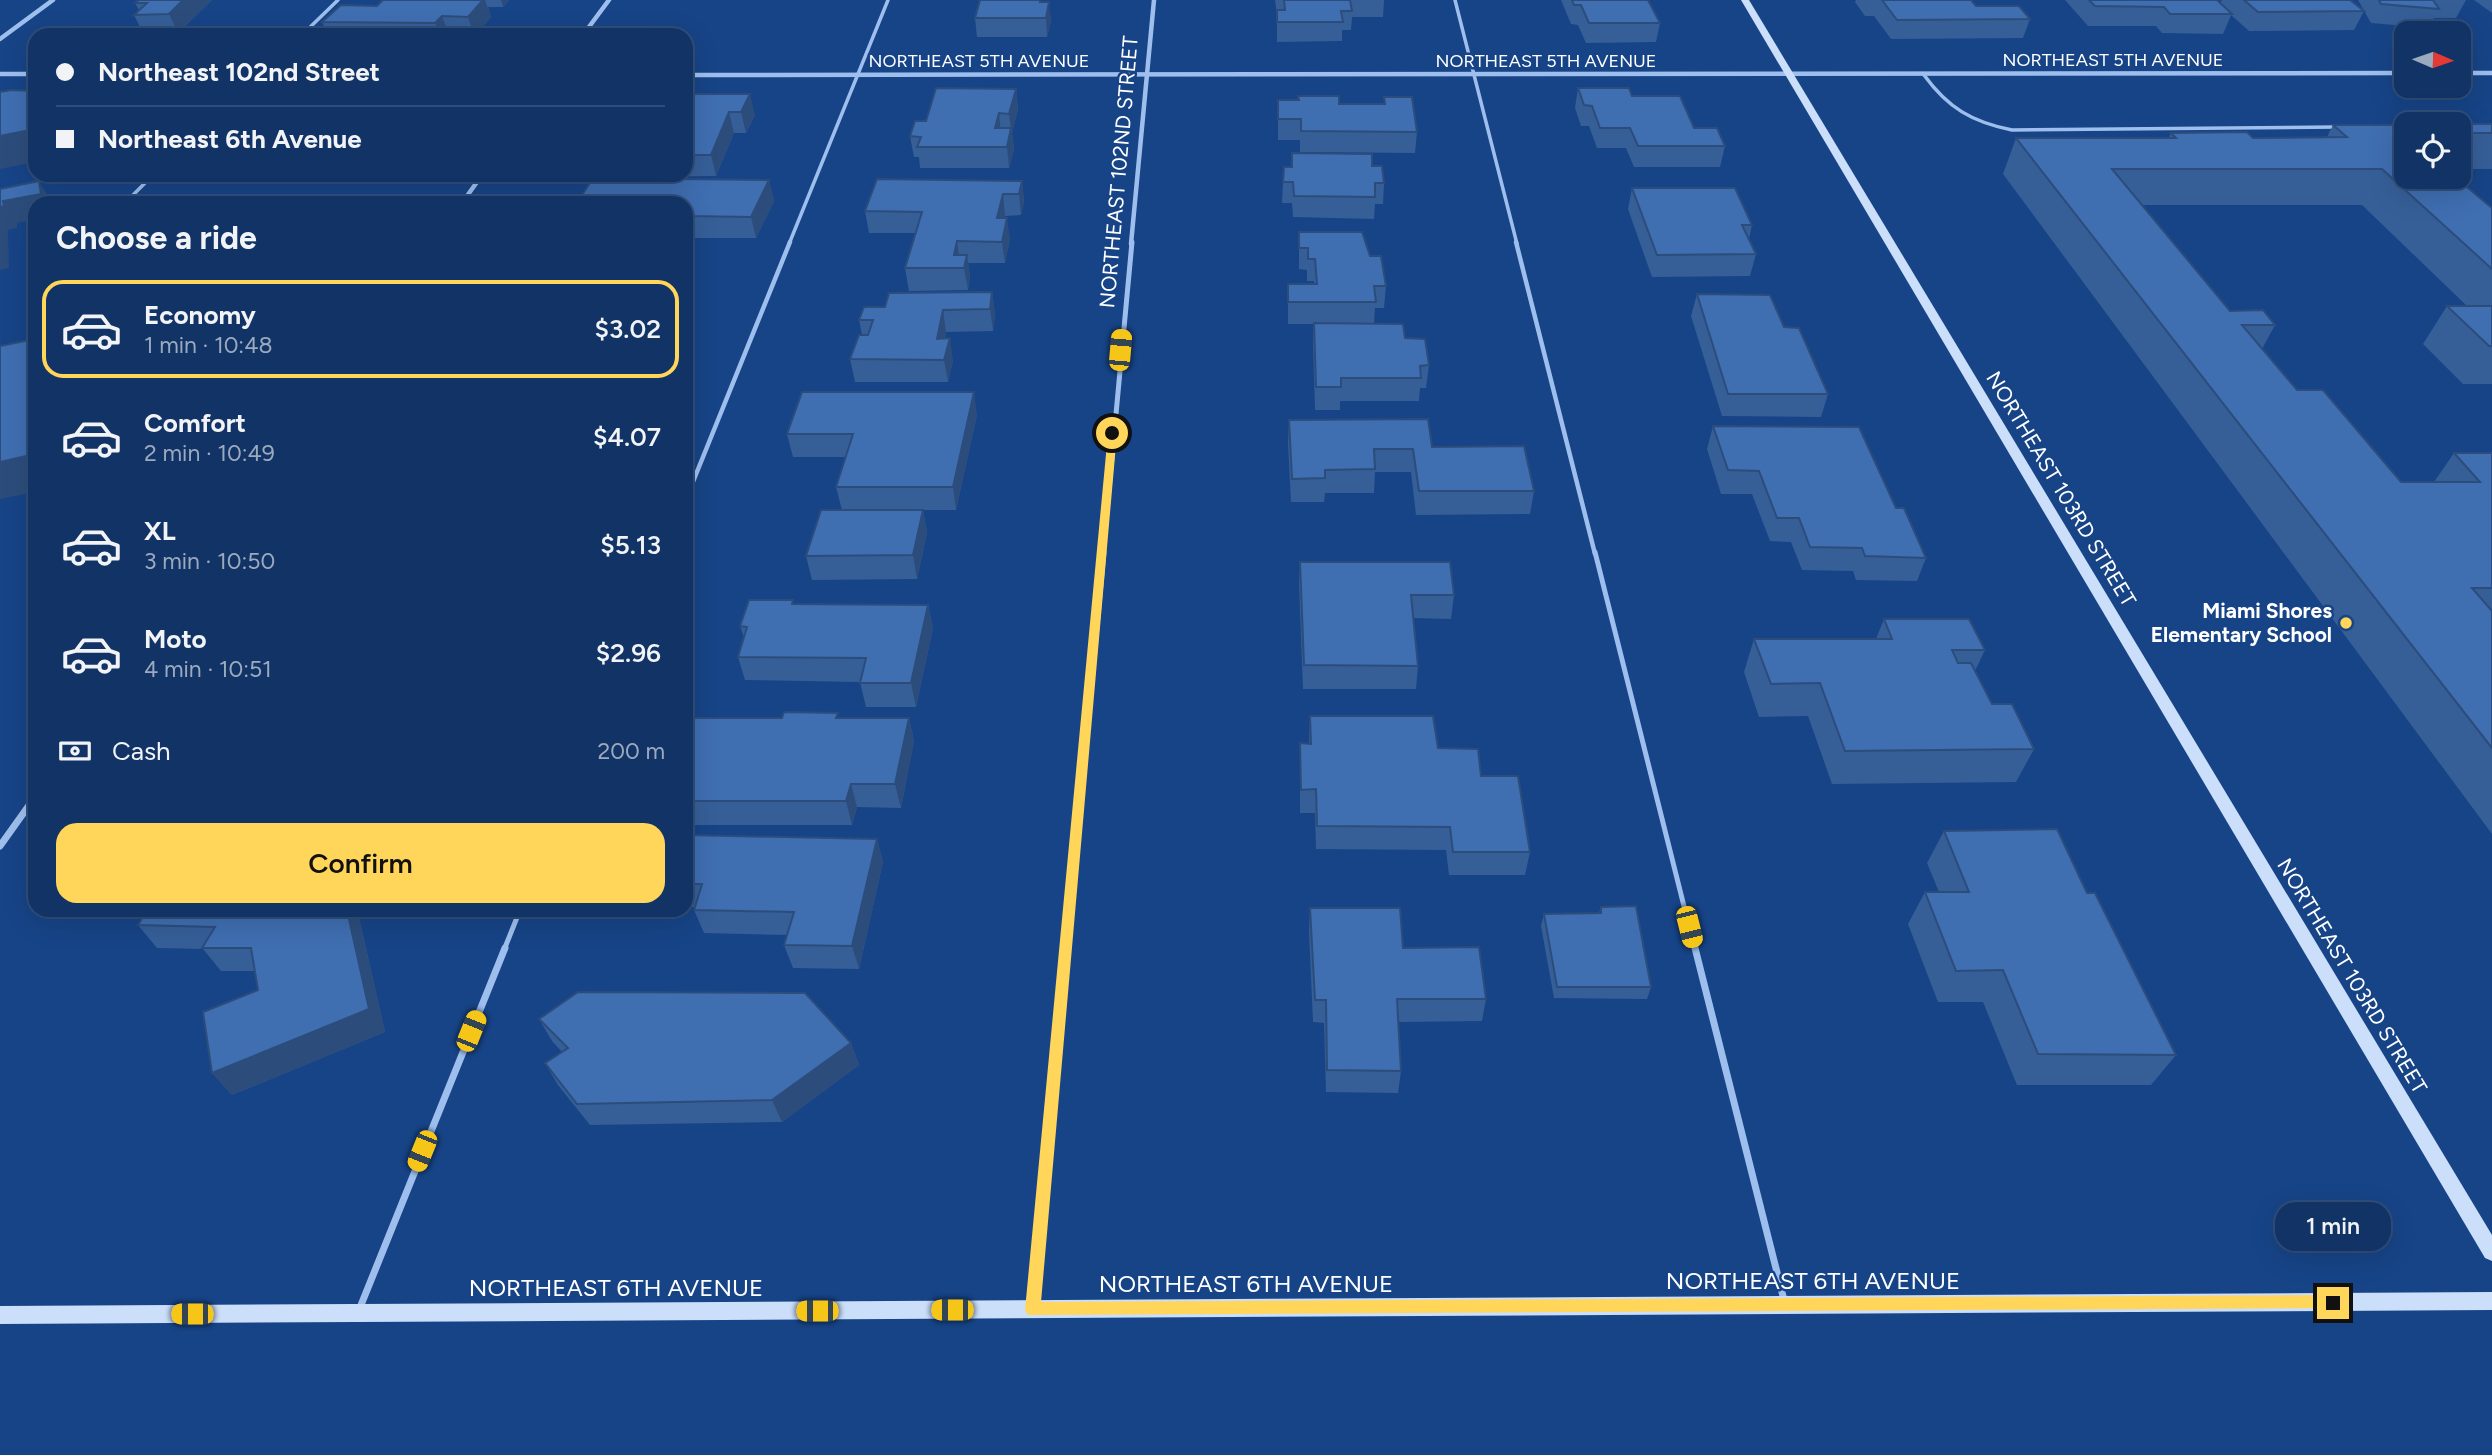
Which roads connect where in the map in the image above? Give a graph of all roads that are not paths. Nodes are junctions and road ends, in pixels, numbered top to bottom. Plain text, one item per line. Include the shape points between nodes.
1 (53, 0) edge
2 (338, 0) edge
3 (609, 0) edge
4 (888, 0) edge
5 (1154, 0) edge
6 (1455, 0) edge
7 (1745, 0) edge
8 (309, 28) edge
9 (588, 28) edge
10 (0, 39) edge
11 (2394, 73) edge
12 (2471, 73) edge
13 (2492, 73) edge
14 (0, 74) edge
15 (28, 74) edge
16 (693, 75) edge
17 (858, 75) junction
18 (1145, 75) junction
19 (1474, 75) junction
20 (1790, 75) junction
21 (1924, 75) junction
22 (2341, 127) edge
23 (146, 182) edge
24 (132, 196) edge
25 (693, 482) edge
26 (28, 807) edge
27 (0, 846) edge
28 (517, 917) edge
29 (2492, 1252) edge
30 (2492, 1301) edge
31 (1785, 1305) junction
32 (1033, 1310) junction
33 (357, 1313) junction
34 (0, 1315) edge

1 - 10 street
2 - 8 lane
3 - 9 street
4 - 17 lane
5 - 18 street, NORTHEAST 102ND STREET
6 - 19 lane
7 - 20 main road, NORTHEAST 103RD STREET
11 - 21 street, NORTHEAST 5TH AVENUE
12 - 13 street
14 - 15 street
16 - 17 street, NORTHEAST 5TH AVENUE
17 - 18 street, NORTHEAST 5TH AVENUE
17 - 25 lane
18 - 19 street, NORTHEAST 5TH AVENUE
18 - 32 street, NORTHEAST 102ND STREET
19 - 20 street, NORTHEAST 5TH AVENUE
19 - 31 lane
20 - 21 street, NORTHEAST 5TH AVENUE
20 - 29 main road, NORTHEAST 103RD STREET
21 - 22 lane via 1951,109 1971,120 2012,130
23 - 24 lane
26 - 27 street
28 - 33 lane
30 - 31 main road, NORTHEAST 6TH AVENUE
31 - 32 main road, NORTHEAST 6TH AVENUE
32 - 33 main road, NORTHEAST 6TH AVENUE
33 - 34 main road, NORTHEAST 6TH AVENUE

